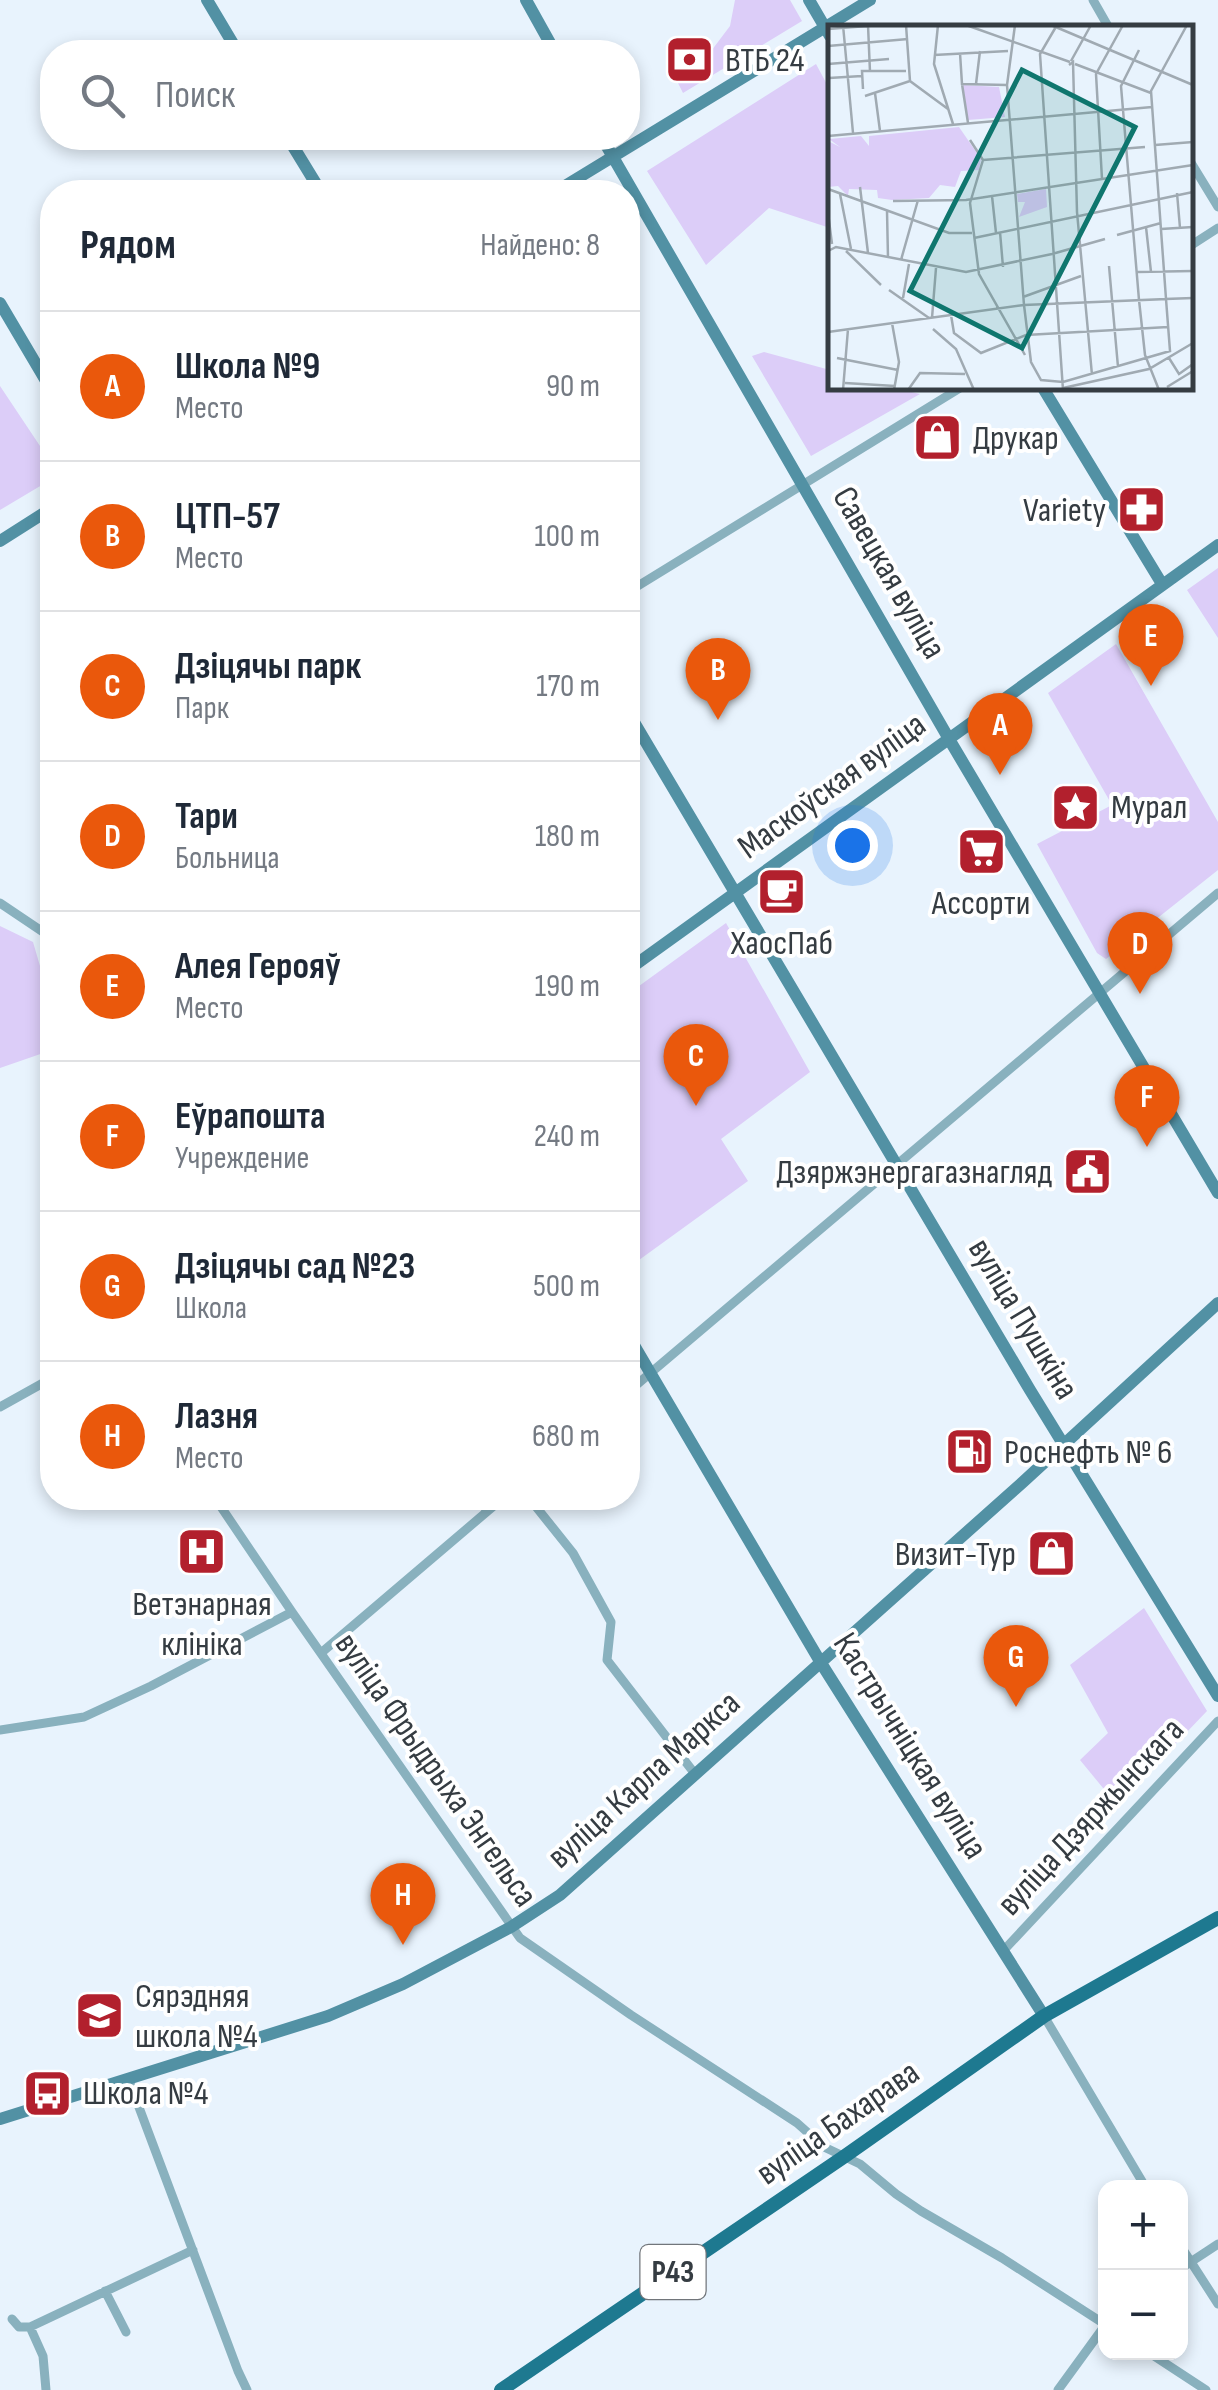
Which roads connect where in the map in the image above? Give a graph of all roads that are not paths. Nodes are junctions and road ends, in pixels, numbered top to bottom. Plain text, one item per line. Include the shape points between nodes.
1 (207, 0) edge
2 (526, 0) edge
3 (809, 0) edge
4 (870, 0) edge
5 (1093, 0) edge
6 (837, 25) edge
7 (1107, 25) edge
8 (828, 32) edge
9 (231, 40) edge
10 (548, 40) edge
11 (640, 142) edge
12 (295, 150) edge
13 (609, 150) edge
14 (627, 150) edge
15 (613, 158) junction
16 (1193, 166) edge
17 (314, 180) edge
18 (575, 180) edge
19 (626, 180) edge
20 (640, 204) edge
21 (1218, 206) edge
22 (1218, 228) edge
23 (1193, 244) edge
24 (0, 304) edge
25 (40, 370) edge
26 (957, 390) edge
27 (1044, 390) edge
28 (803, 485) junction
29 (40, 516) edge
30 (0, 541) edge
31 (1218, 545) edge
32 (1162, 584) junction
33 (640, 585) edge
34 (640, 732) edge
35 (949, 739) junction
36 (735, 893) junction
37 (1218, 894) edge
38 (0, 903) edge
39 (40, 930) edge
40 (640, 961) edge
41 (1099, 995) junction
42 (897, 1165) junction
43 (1218, 1192) edge
44 (1218, 1303) edge
45 (640, 1356) edge
46 (650, 1373) junction
47 (640, 1382) edge
48 (40, 1385) edge
49 (0, 1407) edge
50 (1064, 1445) junction
51 (223, 1510) edge
52 (539, 1510) edge
53 (487, 1511) edge
54 (292, 1612) junction
55 (321, 1652) junction
56 (821, 1663) junction
57 (1218, 1696) edge
58 (1218, 1721) edge
59 (0, 1730) edge
60 (696, 1774) junction
61 (1218, 1918) edge
62 (511, 1927) junction
63 (1004, 1950) junction
64 (1044, 2016) junction
65 (128, 2078) junction
66 (0, 2119) edge
67 (846, 2156) junction
68 (1141, 2180) edge
69 (1218, 2244) edge
70 (194, 2250) junction
71 (1188, 2259) edge
72 (1190, 2262) junction
73 (105, 2290) junction
74 (1218, 2304) edge
75 (12, 2319) dead end
76 (1098, 2320) edge
77 (30, 2327) junction
78 (126, 2332) dead end
79 (1098, 2335) edge
80 (1160, 2360) edge
81 (46, 2390) edge
82 (247, 2390) edge
83 (502, 2390) edge
84 (1058, 2390) edge
85 (1206, 2390) edge

1 - 9 main road
2 - 10 main road
3 - 8 main road
4 - 6 main road
5 - 7 street
8 - 11 main road
12 - 17 main road
13 - 15 main road, Савецкая вуліца
14 - 15 main road
15 - 18 main road
15 - 19 main road, Савецкая вуліца
16 - 21 street
20 - 28 main road, Савецкая вуліца
22 - 23 street
24 - 25 main road
26 - 28 street
27 - 32 main road
28 - 33 street
28 - 35 main road, Савецкая вуліца
29 - 30 main road
31 - 32 main road, Маскоўская вуліца
32 - 35 main road, Маскоўская вуліца
34 - 36 main road, вуліца Пушкіна
35 - 36 main road, Маскоўская вуліца
35 - 41 main road, Савецкая вуліца
36 - 40 main road, Маскоўская вуліца
36 - 42 main road, вуліца Пушкіна
37 - 41 street
38 - 39 street
41 - 42 street
41 - 43 main road, Савецкая вуліца
42 - 46 street
42 - 50 main road, вуліца Пушкіна
44 - 50 main road, вуліца Карла Маркса
45 - 46 main road, Кастрычніцкая вуліца
46 - 47 street
46 - 56 main road, Кастрычніцкая вуліца
48 - 49 street
50 - 56 main road, вуліца Карла Маркса
50 - 57 main road, вуліца Пушкіна
51 - 54 street, вуліца Фрыдрыха Энгельса
52 - 60 street via 573,1552 611,1622 607,1660
53 - 55 street
54 - 55 street, вуліца Фрыдрыха Энгельса
54 - 59 street via 84,1717
55 - 62 street, вуліца Фрыдрыха Энгельса
56 - 60 main road, вуліца Карла Маркса
56 - 63 main road, Кастрычніцкая вуліца
58 - 63 street, вуліца Дзяржынскага
60 - 62 main road, вуліца Карла Маркса via 560,1895
61 - 64 main road, вуліца Бахарава / Р43
62 - 65 main road, вуліца Карла Маркса via 328,2016
62 - 67 street, вуліца Фрыдрыха Энгельса via 590,1988
63 - 64 main road, Кастрычніцкая вуліца
64 - 67 main road, вуліца Бахарава / Р43
64 - 68 street, Кастрычніцкая вуліца
65 - 66 main road, вуліца Карла Маркса
65 - 70 street
67 - 76 street, вуліца Фрыдрыха Энгельса via 921,2211
67 - 83 main road, вуліца Бахарава / Р43
69 - 72 street
70 - 73 street
70 - 82 street
71 - 72 street
72 - 74 street
73 - 77 street
73 - 78 street
75 - 77 street
77 - 81 street via 43,2356
79 - 84 street
80 - 85 street

